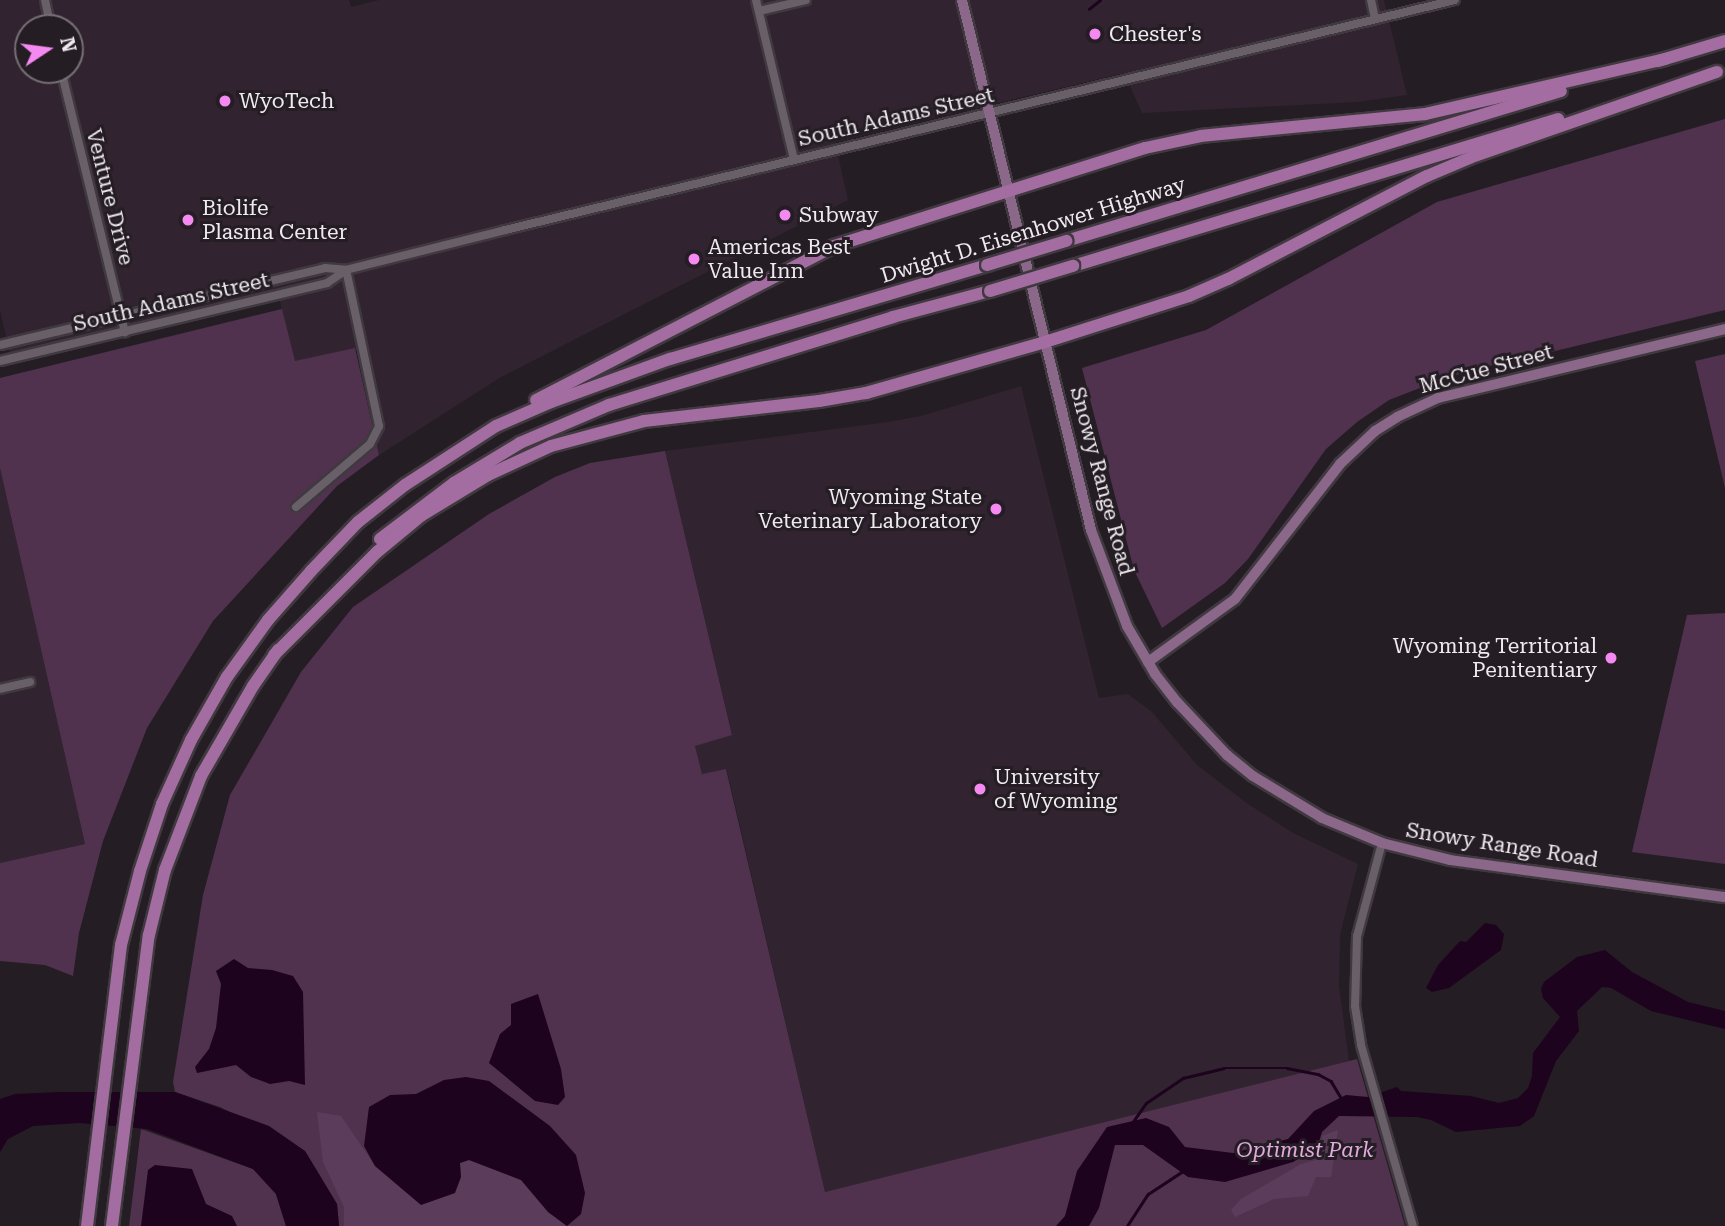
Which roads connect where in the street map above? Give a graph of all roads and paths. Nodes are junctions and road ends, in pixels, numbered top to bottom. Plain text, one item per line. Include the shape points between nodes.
1 (756, 0) edge
2 (806, 0) edge
3 (962, 0) edge
4 (1371, 0) edge
5 (1455, 0) edge
6 (759, 11) junction
7 (1375, 19) junction
8 (1725, 41) edge
9 (1665, 59) junction
10 (1721, 71) edge
11 (64, 84) edge
12 (990, 113) junction
13 (794, 159) junction
14 (1008, 191) junction
15 (346, 270) junction
16 (121, 315) junction
17 (1725, 329) edge
18 (125, 332) junction
19 (1045, 342) junction
20 (0, 345) edge
21 (0, 361) edge
22 (496, 426) junction
23 (296, 507) dead end
24 (274, 655) junction
25 (1148, 662) junction
26 (30, 682) dead end
27 (0, 689) edge
28 (1382, 843) junction
29 (1725, 897) edge
30 (87, 1226) edge
31 (112, 1226) edge
32 (1413, 1226) edge

1 - 6 street
2 - 6 street
3 - 12 main road, Snowy Range Road
4 - 7 street
5 - 7 street, South Adams Street
6 - 13 street
7 - 12 street, South Adams Street
8 - 9 highway, Dwight D. Eisenhower Highway
9 - 14 highway via 1425,114 1201,136 1146,148
9 - 22 highway, Dwight D. Eisenhower Highway, bridge via 670,359
10 - 19 highway via 1477,155 1189,296
10 - 24 highway, Dwight D. Eisenhower Highway, bridge via 609,405 520,443 395,526 317,602
11 - 16 street, Venture Drive
12 - 13 street, South Adams Street
12 - 14 main road, Snowy Range Road
13 - 15 street, South Adams Street
14 - 19 main road, Snowy Range Road
14 - 22 highway via 834,246 532,402
15 - 16 street, South Adams Street via 325,268
15 - 18 street, South Adams Street via 327,283
15 - 23 street via 379,426 370,444
16 - 18 street, Venture Drive
16 - 20 street, South Adams Street
17 - 25 main road, McCue Street via 1438,398 1397,417 1340,464 1236,599
18 - 21 street, South Adams Street
19 - 24 highway via 866,393 644,421 551,446 488,475 422,515 377,552
19 - 25 main road, Snowy Range Road via 1101,561 1127,626
22 - 30 highway, Dwight D. Eisenhower Highway via 405,485 358,522 268,620 227,677 191,740 139,871 121,945
24 - 31 highway, Dwight D. Eisenhower Highway via 201,776 165,870 149,935
25 - 28 main road, Snowy Range Road via 1199,727 1253,776 1322,818
26 - 27 street
28 - 29 main road, Snowy Range Road via 1450,860
28 - 32 street via 1361,914 1354,962 1356,1020

